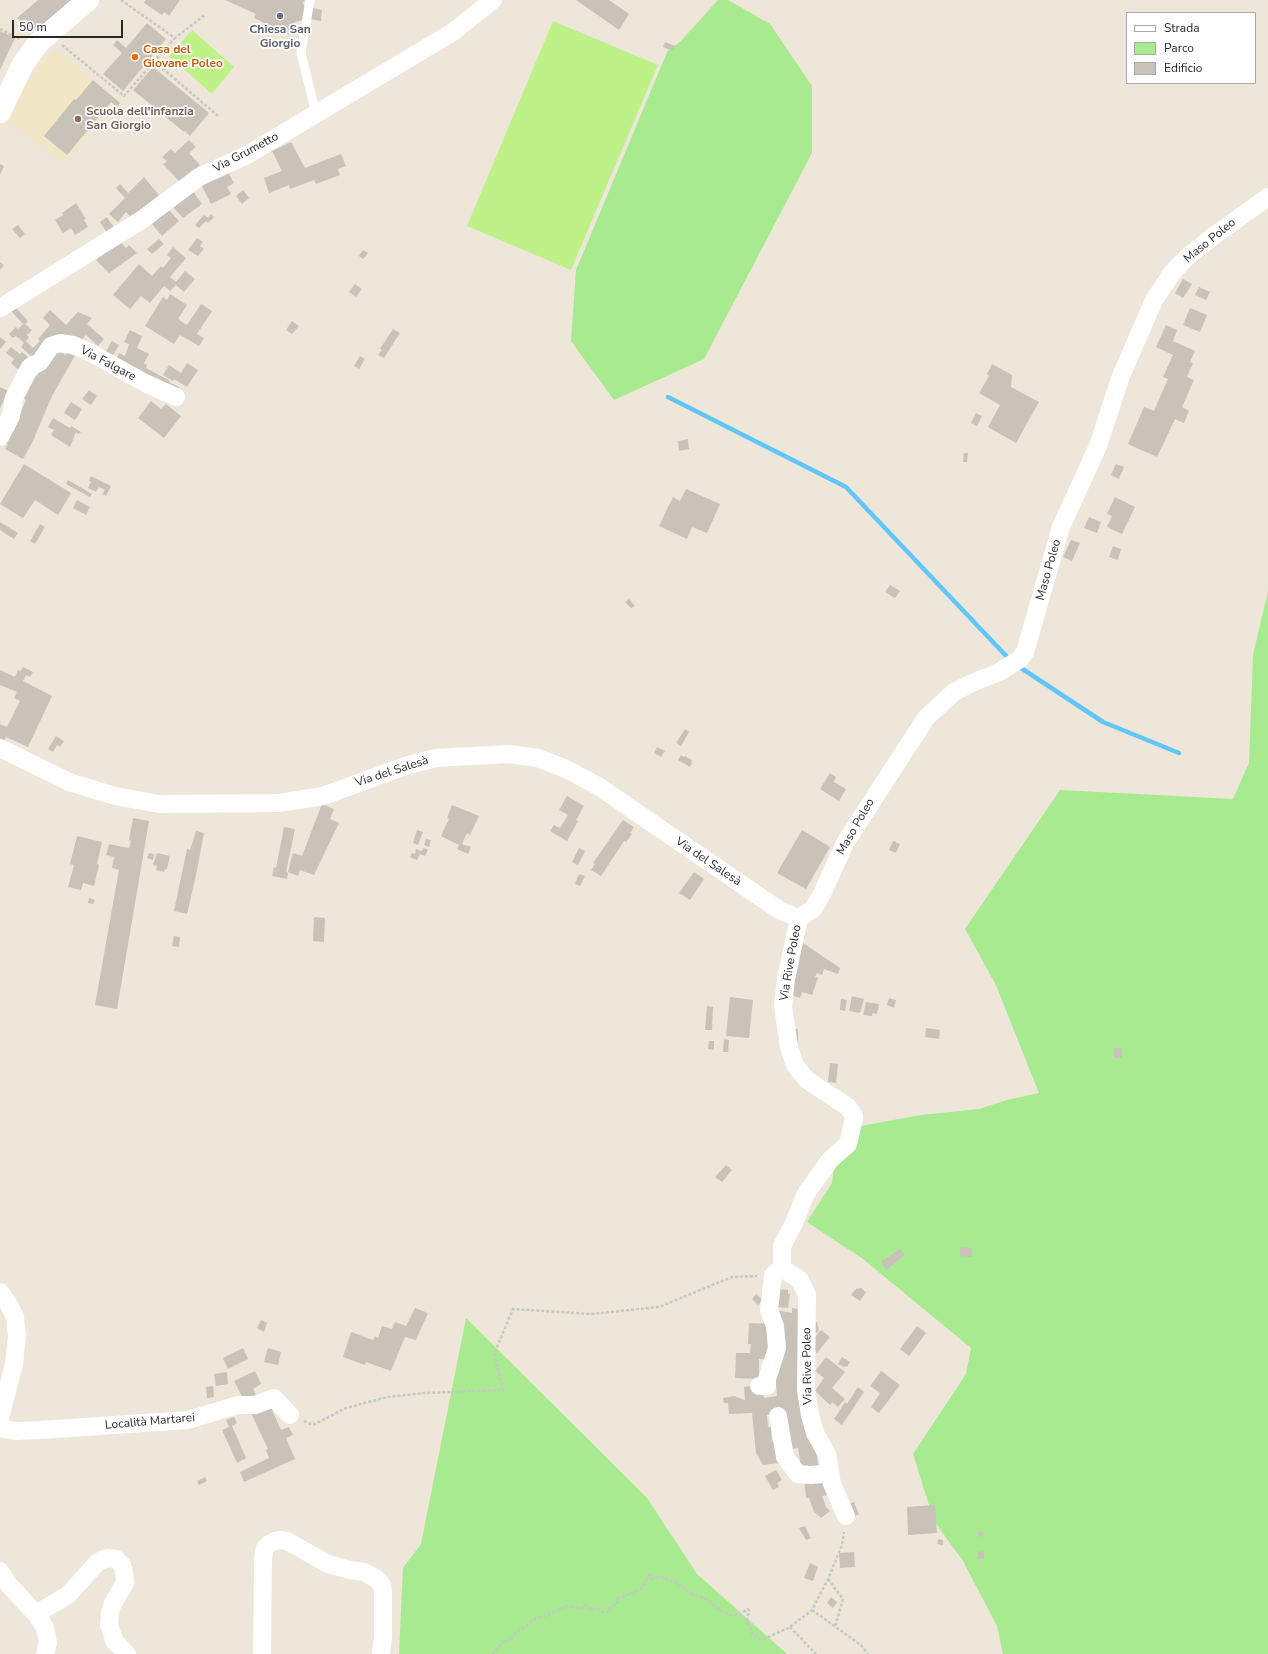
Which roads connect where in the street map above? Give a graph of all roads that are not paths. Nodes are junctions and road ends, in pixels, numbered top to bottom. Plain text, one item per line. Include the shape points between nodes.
1 (88, 0) edge
2 (310, 0) edge
3 (493, 0) edge
4 (58, 37) road end
5 (23, 64) junction
6 (0, 112) edge
7 (316, 114) junction
8 (1268, 197) edge
9 (0, 308) edge
10 (176, 397) dead end
11 (0, 437) edge
12 (0, 748) edge
13 (799, 918) junction
14 (777, 1271) junction
15 (0, 1292) edge
16 (759, 1386) dead end
17 (290, 1415) road end
18 (778, 1416) dead end
19 (0, 1418) edge
20 (0, 1428) edge
21 (829, 1471) junction
22 (846, 1516) road end
23 (0, 1571) edge
24 (36, 1614) junction
25 (45, 1654) edge
26 (127, 1654) edge
27 (262, 1654) edge
28 (381, 1654) edge

1 - 5 street via 39,42
2 - 7 lane via 301,53
3 - 7 street, Via Grumetto via 453,32
4 - 5 lane
5 - 6 street
7 - 9 street, Via Grumetto via 246,155 200,177 143,219
8 - 13 street, Maso Poleo via 1187,257 1154,300 1121,376 1098,446 1061,527 1025,652 1012,664 954,692 926,718 845,843 813,909
10 - 11 street, Via Falgare via 91,353 73,345 60,343 51,346 40,362 30,367 14,398 11,416
12 - 13 street, Via del Salesà via 69,782 115,796 159,804 279,804 323,796 408,765 436,758 509,754 538,758 598,786 779,910
13 - 14 street, Via Rive Poleo via 783,1006 789,1047 795,1065 807,1080 848,1107 854,1120 848,1144 830,1160 803,1200 782,1246
14 - 16 street, Via Rive Poleo via 768,1310 775,1326 777,1348 767,1386
14 - 21 street, Via Rive Poleo via 800,1280 807,1295 806,1390 815,1433 826,1454
15 - 19 street via 15,1317 17,1336 14,1364
17 - 20 street, Località Martarei via 274,1398 255,1405 238,1405 222,1409 188,1420 41,1430 14,1431
18 - 21 street via 785,1457 798,1474 822,1474
21 - 22 street, Via Rive Poleo
23 - 24 street via 9,1585
24 - 25 street via 45,1628 48,1643
24 - 26 street via 68,1595 98,1562 107,1558 116,1559 122,1565 125,1583 113,1603 109,1625 115,1642
27 - 28 street via 263,1558 265,1548 274,1541 281,1540 328,1564 364,1572 377,1579 383,1591

